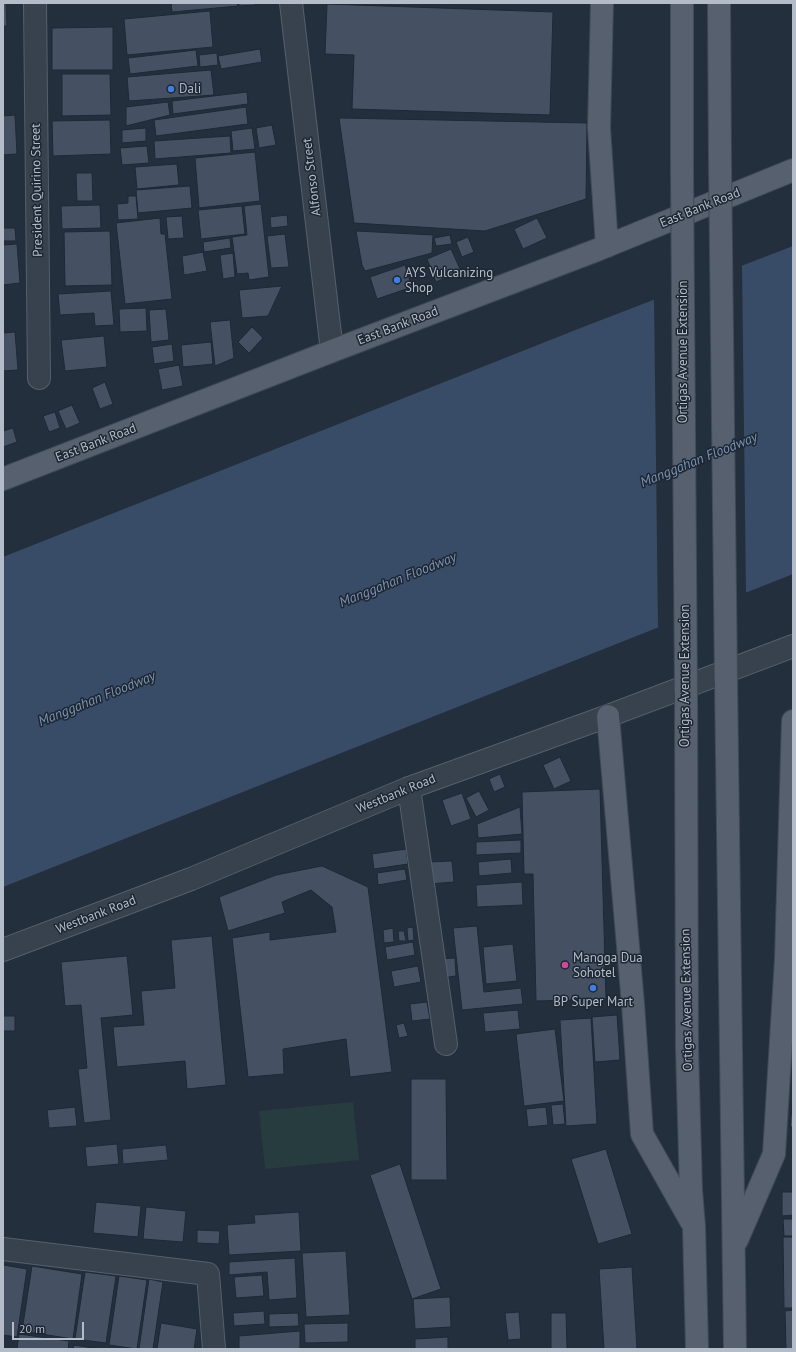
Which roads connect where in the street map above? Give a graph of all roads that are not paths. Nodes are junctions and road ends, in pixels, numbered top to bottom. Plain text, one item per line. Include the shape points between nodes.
1 (35, 3) edge
2 (291, 3) edge
3 (602, 3) edge
4 (682, 3) edge
5 (718, 3) edge
6 (793, 170) edge
7 (607, 246) junction
8 (332, 351) junction
9 (39, 378) dead end
10 (3, 479) edge
11 (793, 646) edge
12 (608, 716) junction
13 (793, 721) edge
14 (409, 788) junction
15 (3, 950) edge
16 (446, 1044) dead end
17 (694, 1227) junction
18 (734, 1246) junction
19 (3, 1249) edge
20 (214, 1349) edge
21 (697, 1349) edge
22 (735, 1349) edge

1 - 9 street, President Quirino Street
2 - 8 street, Alfonso Street
3 - 7 main road via 599,128
4 - 17 main road, Ortigas Avenue Extension, bridge via 687,1049
5 - 18 main road, bridge
6 - 7 main road, East Bank Road
7 - 8 main road, East Bank Road
8 - 10 main road, East Bank Road
11 - 12 street, Westbank Road
12 - 14 street, Westbank Road
12 - 17 main road via 642,1134
13 - 18 main road via 786,959 774,1154
14 - 15 street, Westbank Road via 191,879
14 - 16 street
17 - 21 main road, Ortigas Avenue Extension
18 - 22 main road
19 - 20 street via 208,1274

